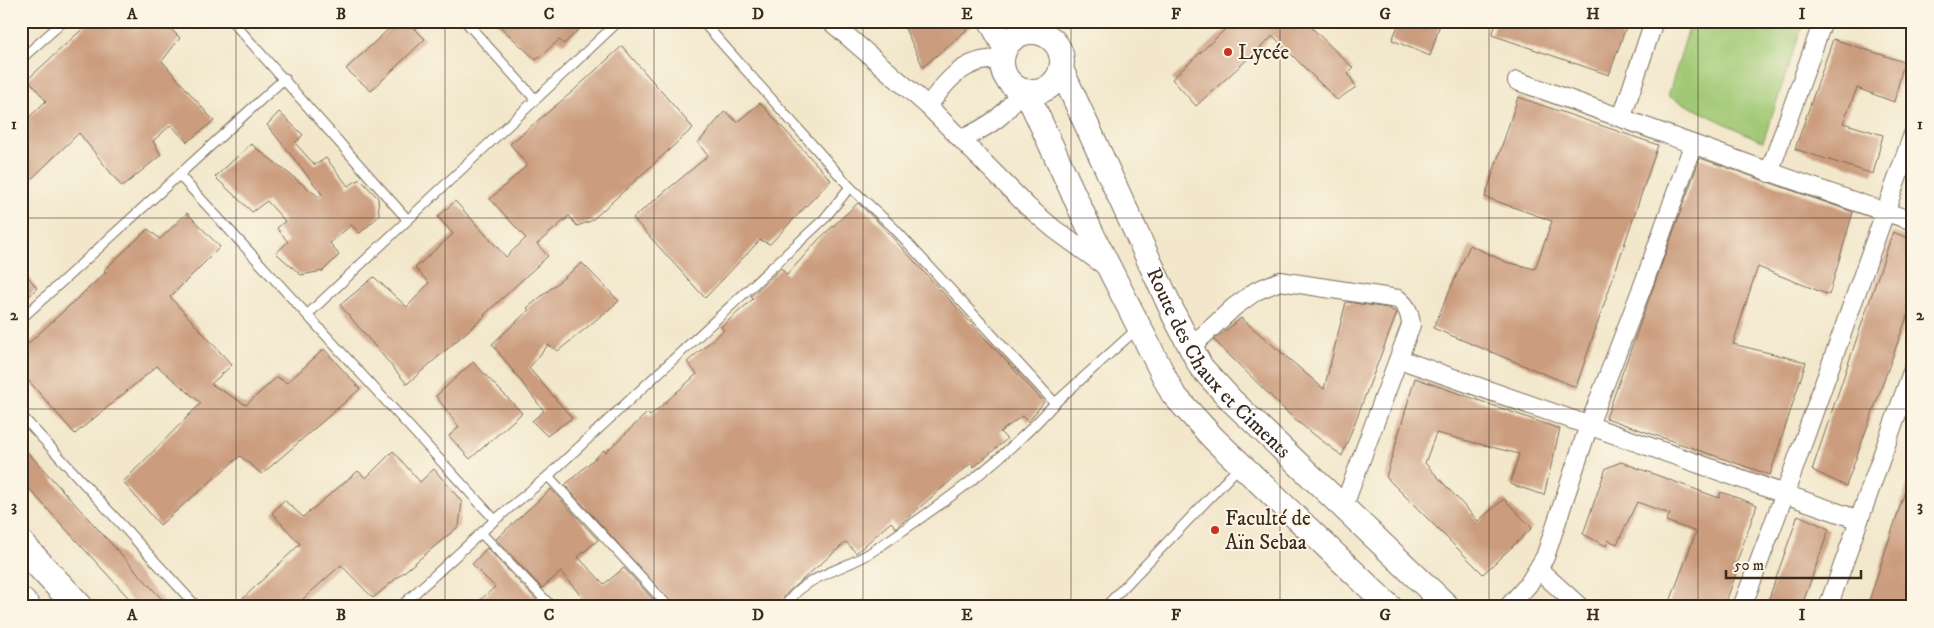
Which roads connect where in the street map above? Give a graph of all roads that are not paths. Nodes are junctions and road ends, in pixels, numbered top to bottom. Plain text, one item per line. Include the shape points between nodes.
1 (64, 21) edge
2 (232, 21) edge
3 (465, 21) edge
4 (619, 21) edge
5 (702, 21) edge
6 (830, 21) edge
7 (991, 21) edge
8 (1654, 21) edge
9 (1823, 21) edge
10 (1044, 29) edge
11 (1004, 54) junction
12 (21, 59) edge
13 (1061, 69) junction
14 (285, 78) junction
15 (1518, 81) dead end
16 (1023, 90) junction
17 (535, 99) junction
18 (928, 106) junction
19 (1622, 117) junction
20 (1913, 134) edge
21 (962, 139) junction
22 (1693, 145) junction
23 (1769, 172) junction
24 (179, 175) junction
25 (850, 187) junction
26 (1886, 212) junction
27 (407, 219) junction
28 (1913, 221) edge
29 (1110, 270) junction
30 (308, 314) junction
31 (21, 319) edge
32 (1138, 327) junction
33 (1190, 347) junction
34 (1399, 359) junction
35 (1913, 369) edge
36 (1055, 403) junction
37 (21, 416) edge
38 (1589, 425) junction
39 (1242, 464) junction
40 (548, 476) junction
41 (1785, 493) junction
42 (1343, 508) junction
43 (495, 520) junction
44 (1858, 520) junction
45 (481, 533) junction
46 (21, 545) edge
47 (1539, 570) junction
48 (21, 602) edge
49 (26, 607) edge
50 (79, 607) edge
51 (197, 607) edge
52 (400, 607) edge
53 (552, 607) edge
54 (669, 607) edge
55 (785, 607) edge
56 (1104, 607) edge
57 (1390, 607) edge
58 (1448, 607) edge
59 (1508, 607) edge
60 (1580, 607) edge
61 (1742, 607) edge
62 (1828, 607) edge

1 - 12 lane
2 - 14 lane
3 - 17 lane
4 - 17 lane
5 - 25 lane
6 - 18 street
7 - 11 street
8 - 19 street
9 - 23 street
10 - 11 street via 1021,34 1010,42
10 - 13 street via 1058,47
11 - 16 street via 1007,77
11 - 18 street via 956,72
13 - 16 street via 1048,87 1037,91
13 - 33 street, Route des Chaux et Ciments
14 - 24 lane
14 - 27 lane
15 - 19 street
16 - 21 street via 1001,117
16 - 29 street, Route des Chaux et Ciments
17 - 27 lane
18 - 21 street
19 - 22 street
20 - 26 street
21 - 29 street via 1027,206
22 - 23 street
22 - 38 street via 1646,280
23 - 26 street
24 - 30 lane
24 - 31 lane
25 - 36 lane via 894,228
25 - 40 lane via 824,219
26 - 28 street
26 - 41 street
27 - 30 lane
29 - 32 street, Route des Chaux et Ciments
30 - 43 lane
32 - 36 lane
32 - 39 street, Route des Chaux et Ciments via 1173,394
33 - 34 street via 1256,291 1280,281 1398,299 1409,312 1411,325
33 - 42 street, Route des Chaux et Ciments via 1218,387
34 - 38 street
34 - 42 street
35 - 44 street
36 - 55 lane via 1021,440 980,475 862,559 808,583
37 - 51 lane
38 - 41 street
38 - 47 street
39 - 56 lane
39 - 57 street, Route des Chaux et Ciments
40 - 43 lane
40 - 54 lane
41 - 44 street
41 - 61 street
42 - 58 street, Route des Chaux et Ciments
43 - 45 lane
44 - 62 street
45 - 52 lane
45 - 53 lane
46 - 50 highway
47 - 59 street
47 - 60 street
48 - 49 highway

